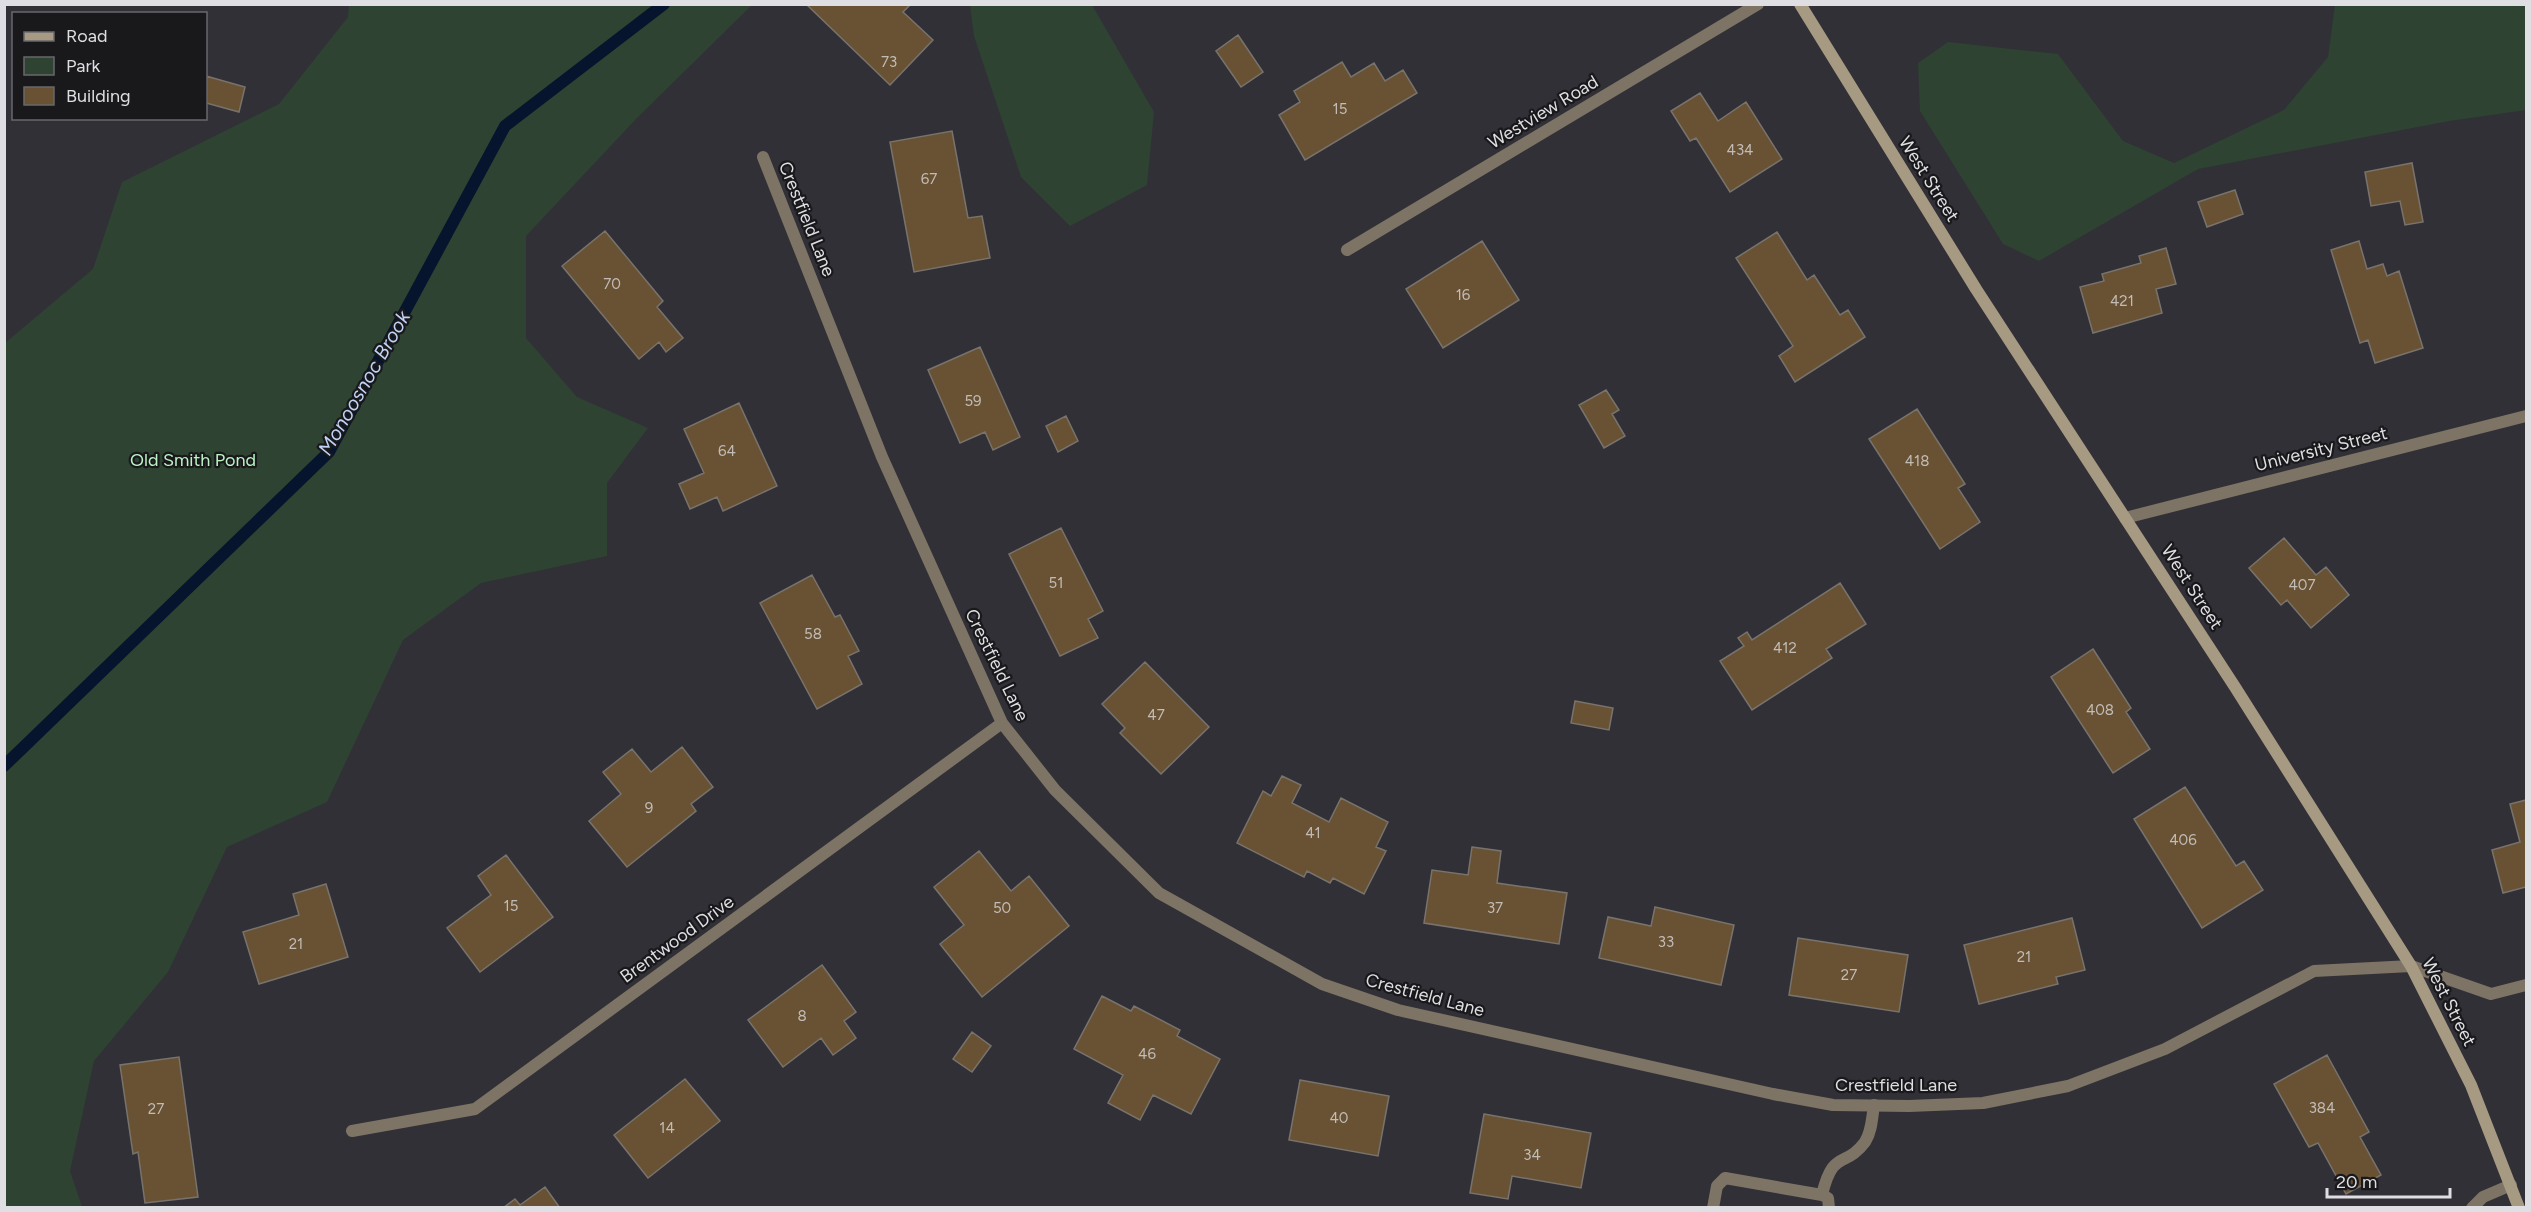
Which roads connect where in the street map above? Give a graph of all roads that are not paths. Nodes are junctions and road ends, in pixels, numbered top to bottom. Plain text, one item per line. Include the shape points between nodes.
1 (1758, 4) edge
2 (1800, 4) edge
3 (763, 157) dead end
4 (1347, 250) dead end
5 (2526, 416) edge
6 (2125, 518) junction
7 (1002, 723) junction
8 (2411, 966) junction
9 (2526, 985) edge
10 (1874, 1105) junction
11 (352, 1131) dead end
12 (2511, 1185) junction
13 (1822, 1195) junction
14 (1713, 1208) edge
15 (1830, 1208) edge
16 (2472, 1208) edge
17 (2519, 1208) edge

1 - 4 street, Westview Road
2 - 6 main road, West Street via 1976,289
3 - 7 street, Crestfield Lane via 882,457
5 - 6 street, University Street
6 - 8 main road, West Street
7 - 10 street, Crestfield Lane via 1055,790 1159,893 1322,984 1398,1010 1773,1094 1833,1105
7 - 11 street, Brentwood Drive via 475,1109
8 - 9 street via 2491,994
8 - 10 street, Crestfield Lane via 2314,971 2165,1049 2068,1086 1983,1103
8 - 12 main road, West Street via 2471,1085
10 - 13 street via 1865,1141 1858,1150 1830,1167
12 - 16 street via 2484,1197
12 - 17 main road, West Street
13 - 14 street via 1725,1178 1717,1186
13 - 15 street via 1828,1198

